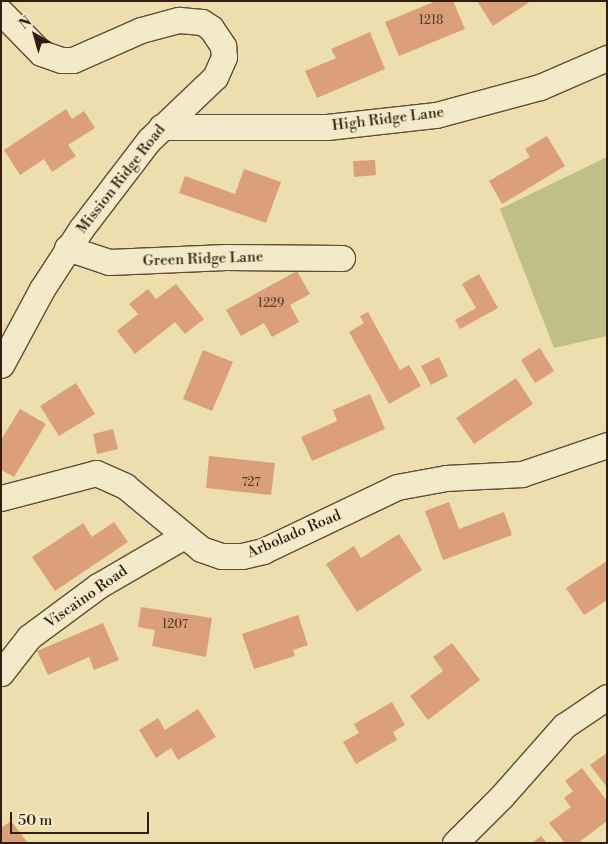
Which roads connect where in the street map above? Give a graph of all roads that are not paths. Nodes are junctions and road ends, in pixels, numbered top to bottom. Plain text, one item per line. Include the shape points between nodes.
1 (1, 12) edge
2 (607, 58) edge
3 (161, 127) junction
4 (67, 248) junction
5 (342, 258) dead end
6 (9, 328) edge
7 (1, 364) edge
8 (607, 445) edge
9 (1, 498) edge
10 (184, 536) junction
11 (1, 673) edge
12 (607, 696) edge
13 (455, 843) edge

1 - 3 street, Mission Ridge Road via 40,53 61,60 73,60 159,24 191,20 211,28 223,46 221,68
2 - 3 street, High Ridge Lane via 540,87 436,115 327,127
3 - 4 street, Mission Ridge Road
4 - 5 street, Green Ridge Lane via 109,262 226,257
4 - 6 street, Mission Ridge Road
6 - 7 street, Mission Ridge Road
8 - 10 street, Arbolado Road via 522,474 446,478 397,487 270,547 242,556 210,553
9 - 10 street, Arbolado Road via 96,473 125,486
10 - 11 street, Viscaino Road via 122,570 29,637
12 - 13 street via 564,726

